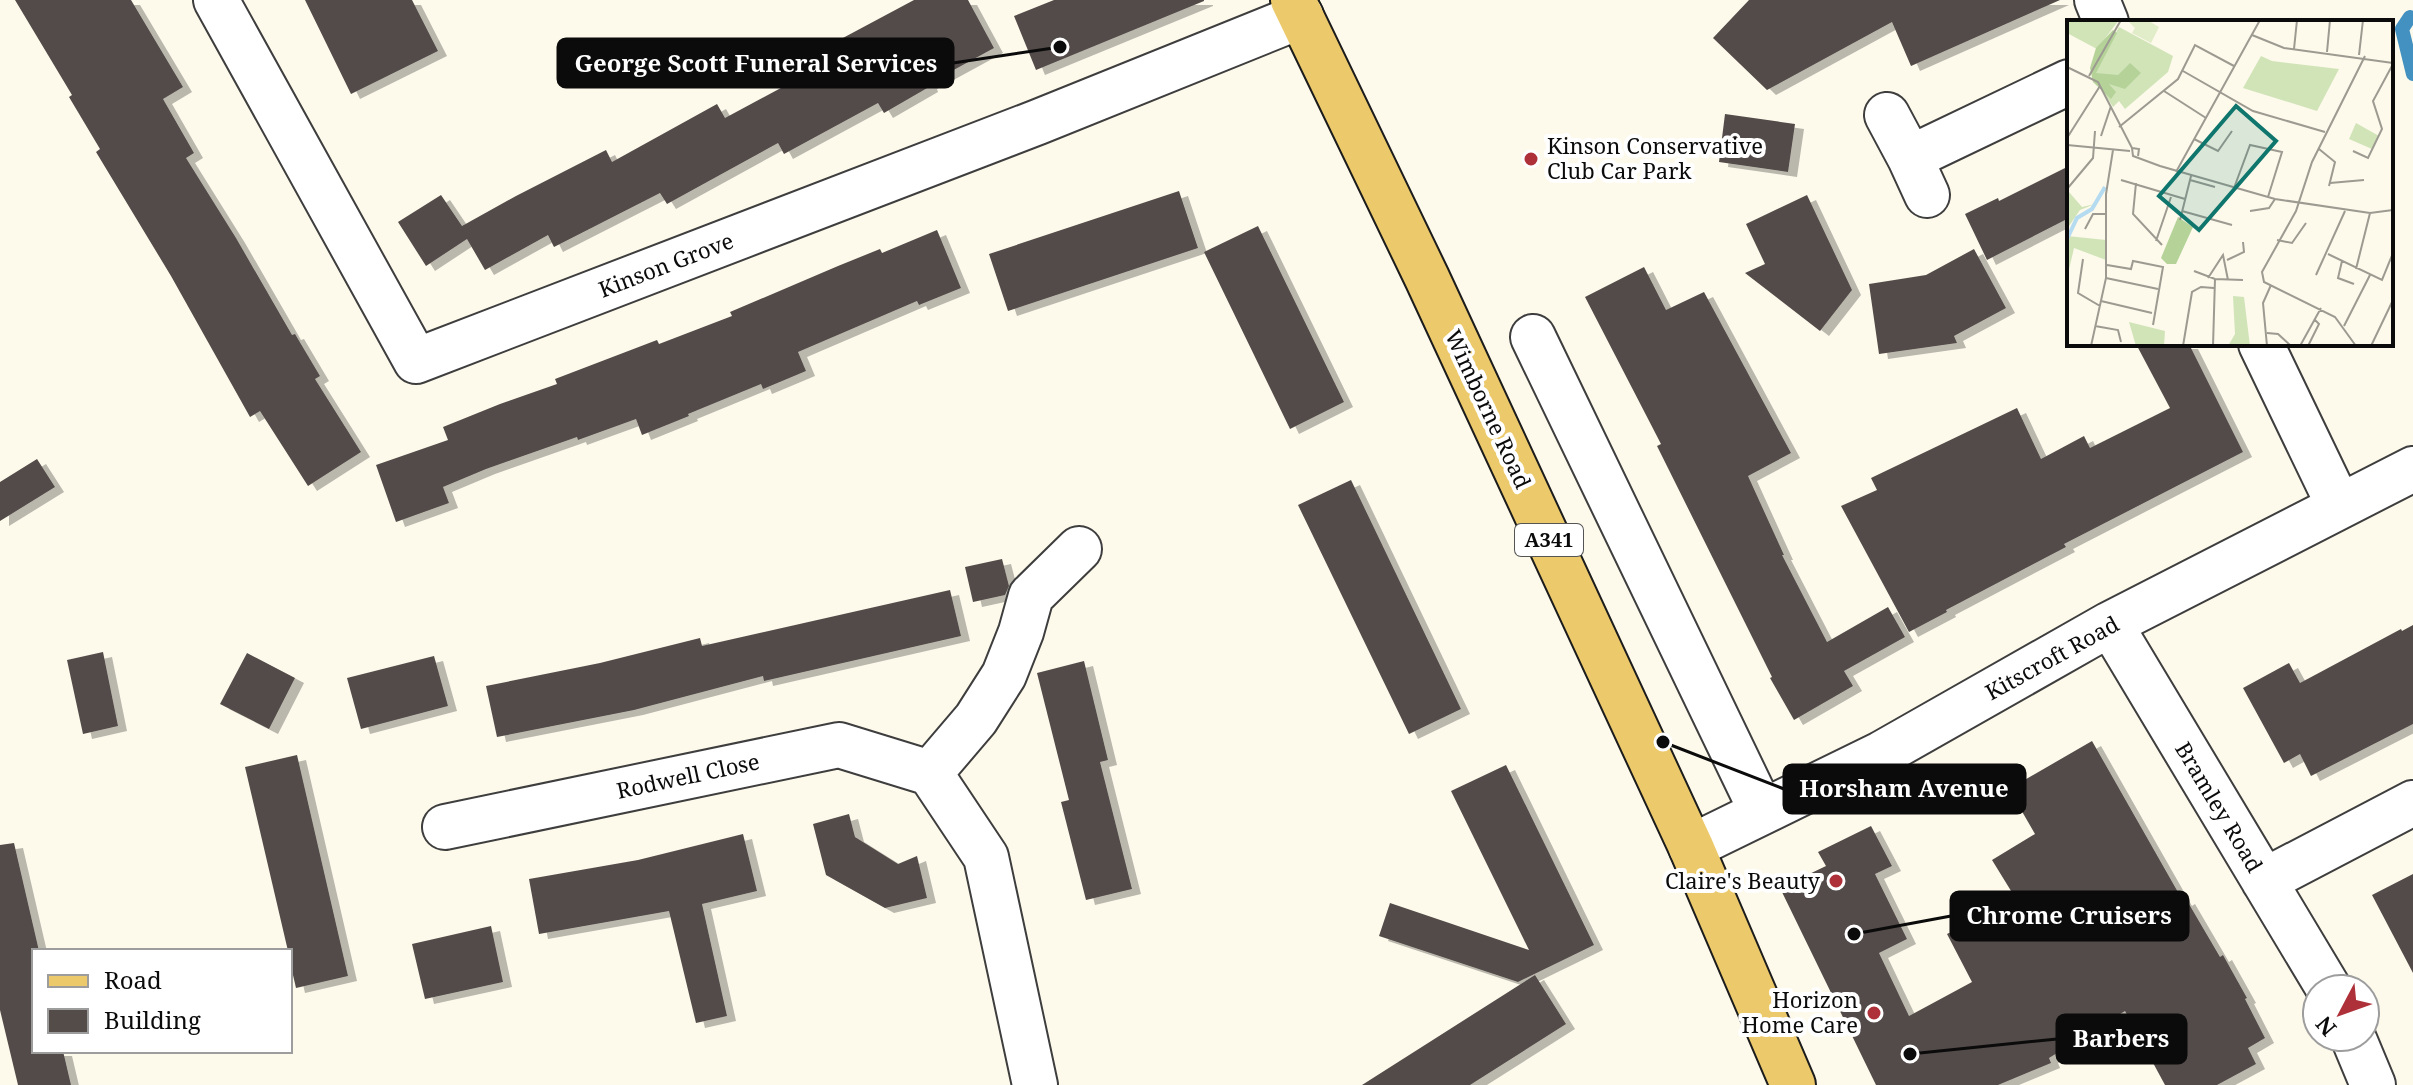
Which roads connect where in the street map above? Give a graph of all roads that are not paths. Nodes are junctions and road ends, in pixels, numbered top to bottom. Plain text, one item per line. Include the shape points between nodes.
1 (216, 0) edge
2 (2097, 0) edge
3 (1297, 8) edge
4 (2105, 20) edge
5 (2067, 83) edge
6 (1887, 115) dead end
7 (1533, 337) dead end
8 (2262, 346) edge
9 (2413, 469) edge
10 (2339, 506) junction
11 (1079, 549) dead end
12 (2110, 624) junction
13 (930, 773) junction
14 (2413, 803) edge
15 (1762, 812) junction
16 (445, 827) dead end
17 (1691, 847) junction
18 (2264, 881) junction
19 (2319, 973) edge
20 (2360, 1053) edge
21 (1035, 1085) edge
22 (1793, 1085) edge
23 (2373, 1085) edge

1 - 3 street, Kinson Grove via 416,361 1023,128
2 - 4 street
3 - 17 main road, Wimborne Road / A341
5 - 6 street via 1919,176
7 - 15 street
8 - 10 street
9 - 10 street, Kitscroft Road
10 - 12 street, Kitscroft Road
11 - 13 street via 1031,596 1004,675 976,719
12 - 15 street, Kitscroft Road via 1881,754
12 - 18 street, Bramley Road
13 - 16 street, Rodwell Close via 839,745
13 - 21 street via 986,857
14 - 18 street
15 - 17 street, Kitscroft Road
17 - 22 main road, Wimborne Road / A341
18 - 19 street, Bramley Road
20 - 23 street

